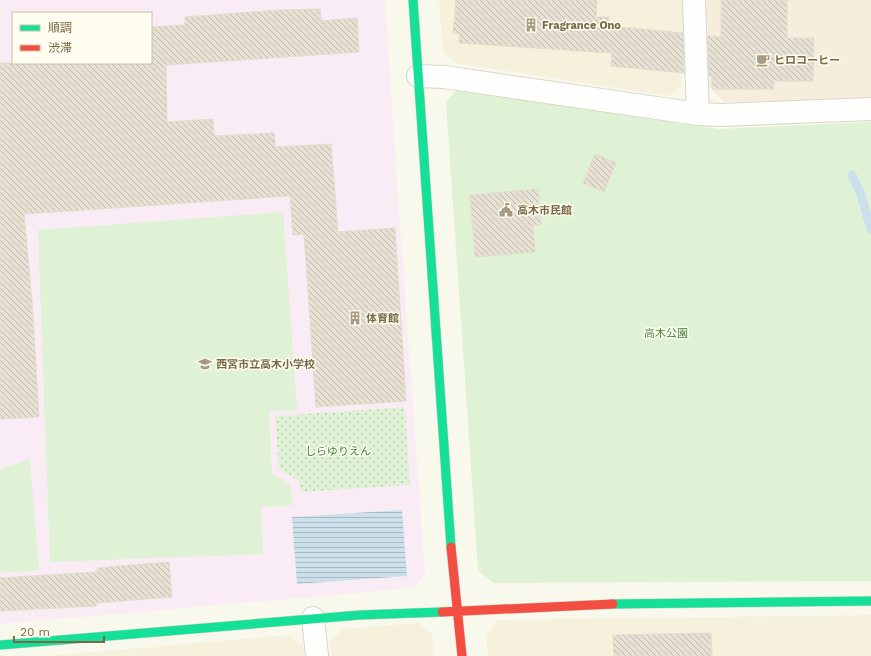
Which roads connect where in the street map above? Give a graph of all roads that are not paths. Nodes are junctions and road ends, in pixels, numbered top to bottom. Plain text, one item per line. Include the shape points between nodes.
1 (413, 0) edge
2 (694, 0) edge
3 (418, 76) junction
4 (871, 109) edge
5 (698, 114) junction
6 (871, 600) edge
7 (457, 611) junction
8 (313, 618) junction
9 (0, 645) edge
10 (317, 656) edge
11 (462, 656) edge

1 - 3 street
2 - 5 street
3 - 5 street via 444,77
3 - 7 street
4 - 5 street
6 - 7 street
7 - 8 street
7 - 11 street
8 - 9 street
8 - 10 street

